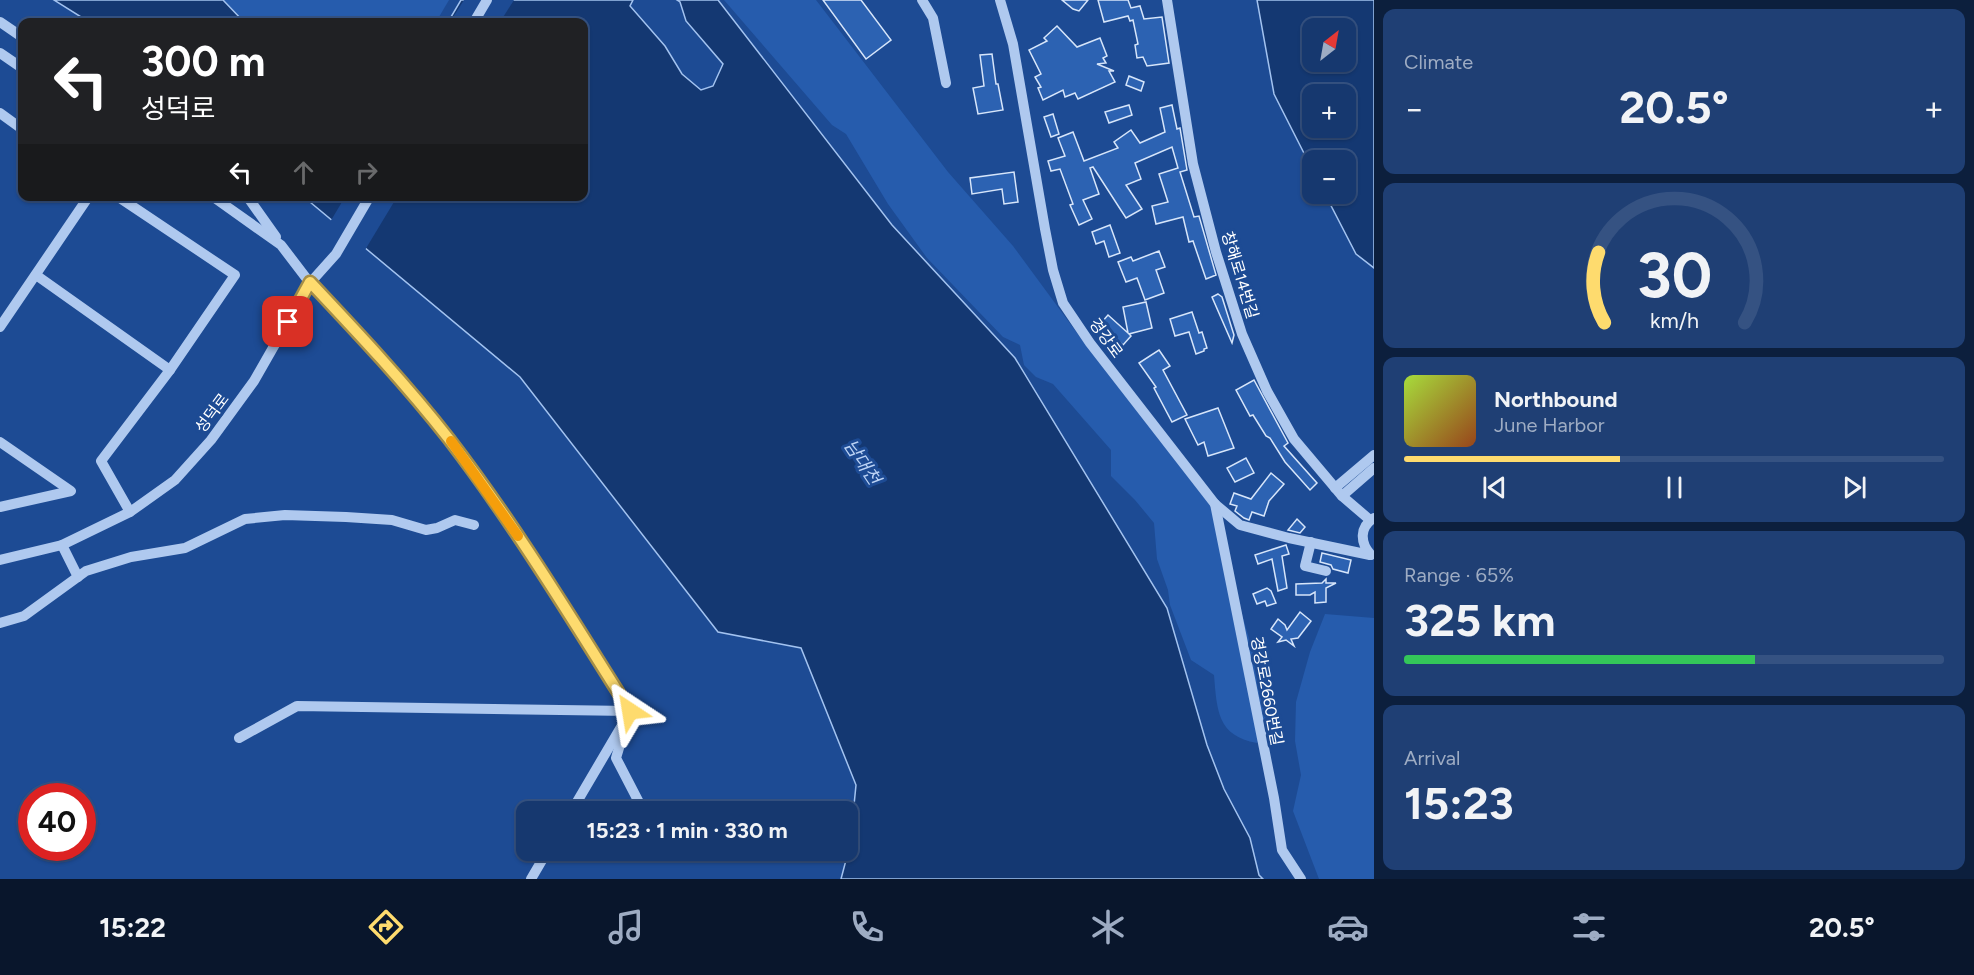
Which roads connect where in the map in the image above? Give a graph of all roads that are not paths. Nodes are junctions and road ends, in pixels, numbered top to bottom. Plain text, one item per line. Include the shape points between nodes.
1 (487, 0) edge
2 (922, 0) edge
3 (1000, 0) edge
4 (1167, 0) edge
5 (476, 18) edge
6 (0, 22) edge
7 (18, 34) edge
8 (0, 53) edge
9 (18, 65) edge
10 (946, 82) dead end
11 (0, 113) edge
12 (18, 126) edge
13 (86, 201) edge
14 (124, 201) edge
15 (219, 201) edge
16 (250, 201) edge
17 (367, 201) edge
18 (281, 245) junction
19 (36, 275) junction
20 (310, 282) junction
21 (0, 327) edge
22 (170, 370) junction
23 (0, 442) edge
24 (1374, 455) edge
25 (1374, 468) edge
26 (1339, 492) junction
27 (1215, 504) junction
28 (0, 507) edge
29 (130, 512) junction
30 (1372, 519) edge
31 (474, 525) dead end
32 (1311, 542) junction
33 (62, 545) junction
34 (1372, 556) edge
35 (0, 560) edge
36 (1326, 571) dead end
37 (78, 578) junction
38 (0, 623) edge
39 (630, 711) junction
40 (239, 738) dead end
41 (577, 801) edge
42 (638, 801) edge
43 (542, 861) edge
44 (531, 879) edge
45 (1301, 879) edge

1 - 5 street
2 - 10 street via 933,18
3 - 27 street, 경강로 via 1013,44 1051,260 1063,303
4 - 26 street, 창해로14번길 via 1193,164 1242,334 1267,391 1294,438
6 - 7 street
8 - 9 street
11 - 12 street
13 - 19 street
14 - 22 street via 235,275
15 - 18 street
16 - 18 street
17 - 20 street, 성덕로 via 336,254
18 - 20 street
19 - 21 street
19 - 22 street
20 - 29 street, 성덕로 via 254,381 211,440 175,480
20 - 39 street via 383,359 449,439 506,518
22 - 29 street via 101,461
23 - 28 street via 71,491
24 - 26 street
25 - 26 street
26 - 30 street, 창해로14번길
27 - 32 street, 경강로 via 1240,525
27 - 45 street, 경강로2660번길 via 1282,850
29 - 33 street, 성덕로
30 - 34 street via 1362,533 1365,549
31 - 37 street via 455,520 426,530 392,520 346,517 285,515 245,519 185,548 131,557 86,571
32 - 34 street, 경강로
32 - 36 street via 1305,566
33 - 35 street, 성덕로
33 - 37 street
37 - 38 street via 24,616
39 - 40 street via 297,706
39 - 41 street
39 - 42 street via 616,758
43 - 44 street

